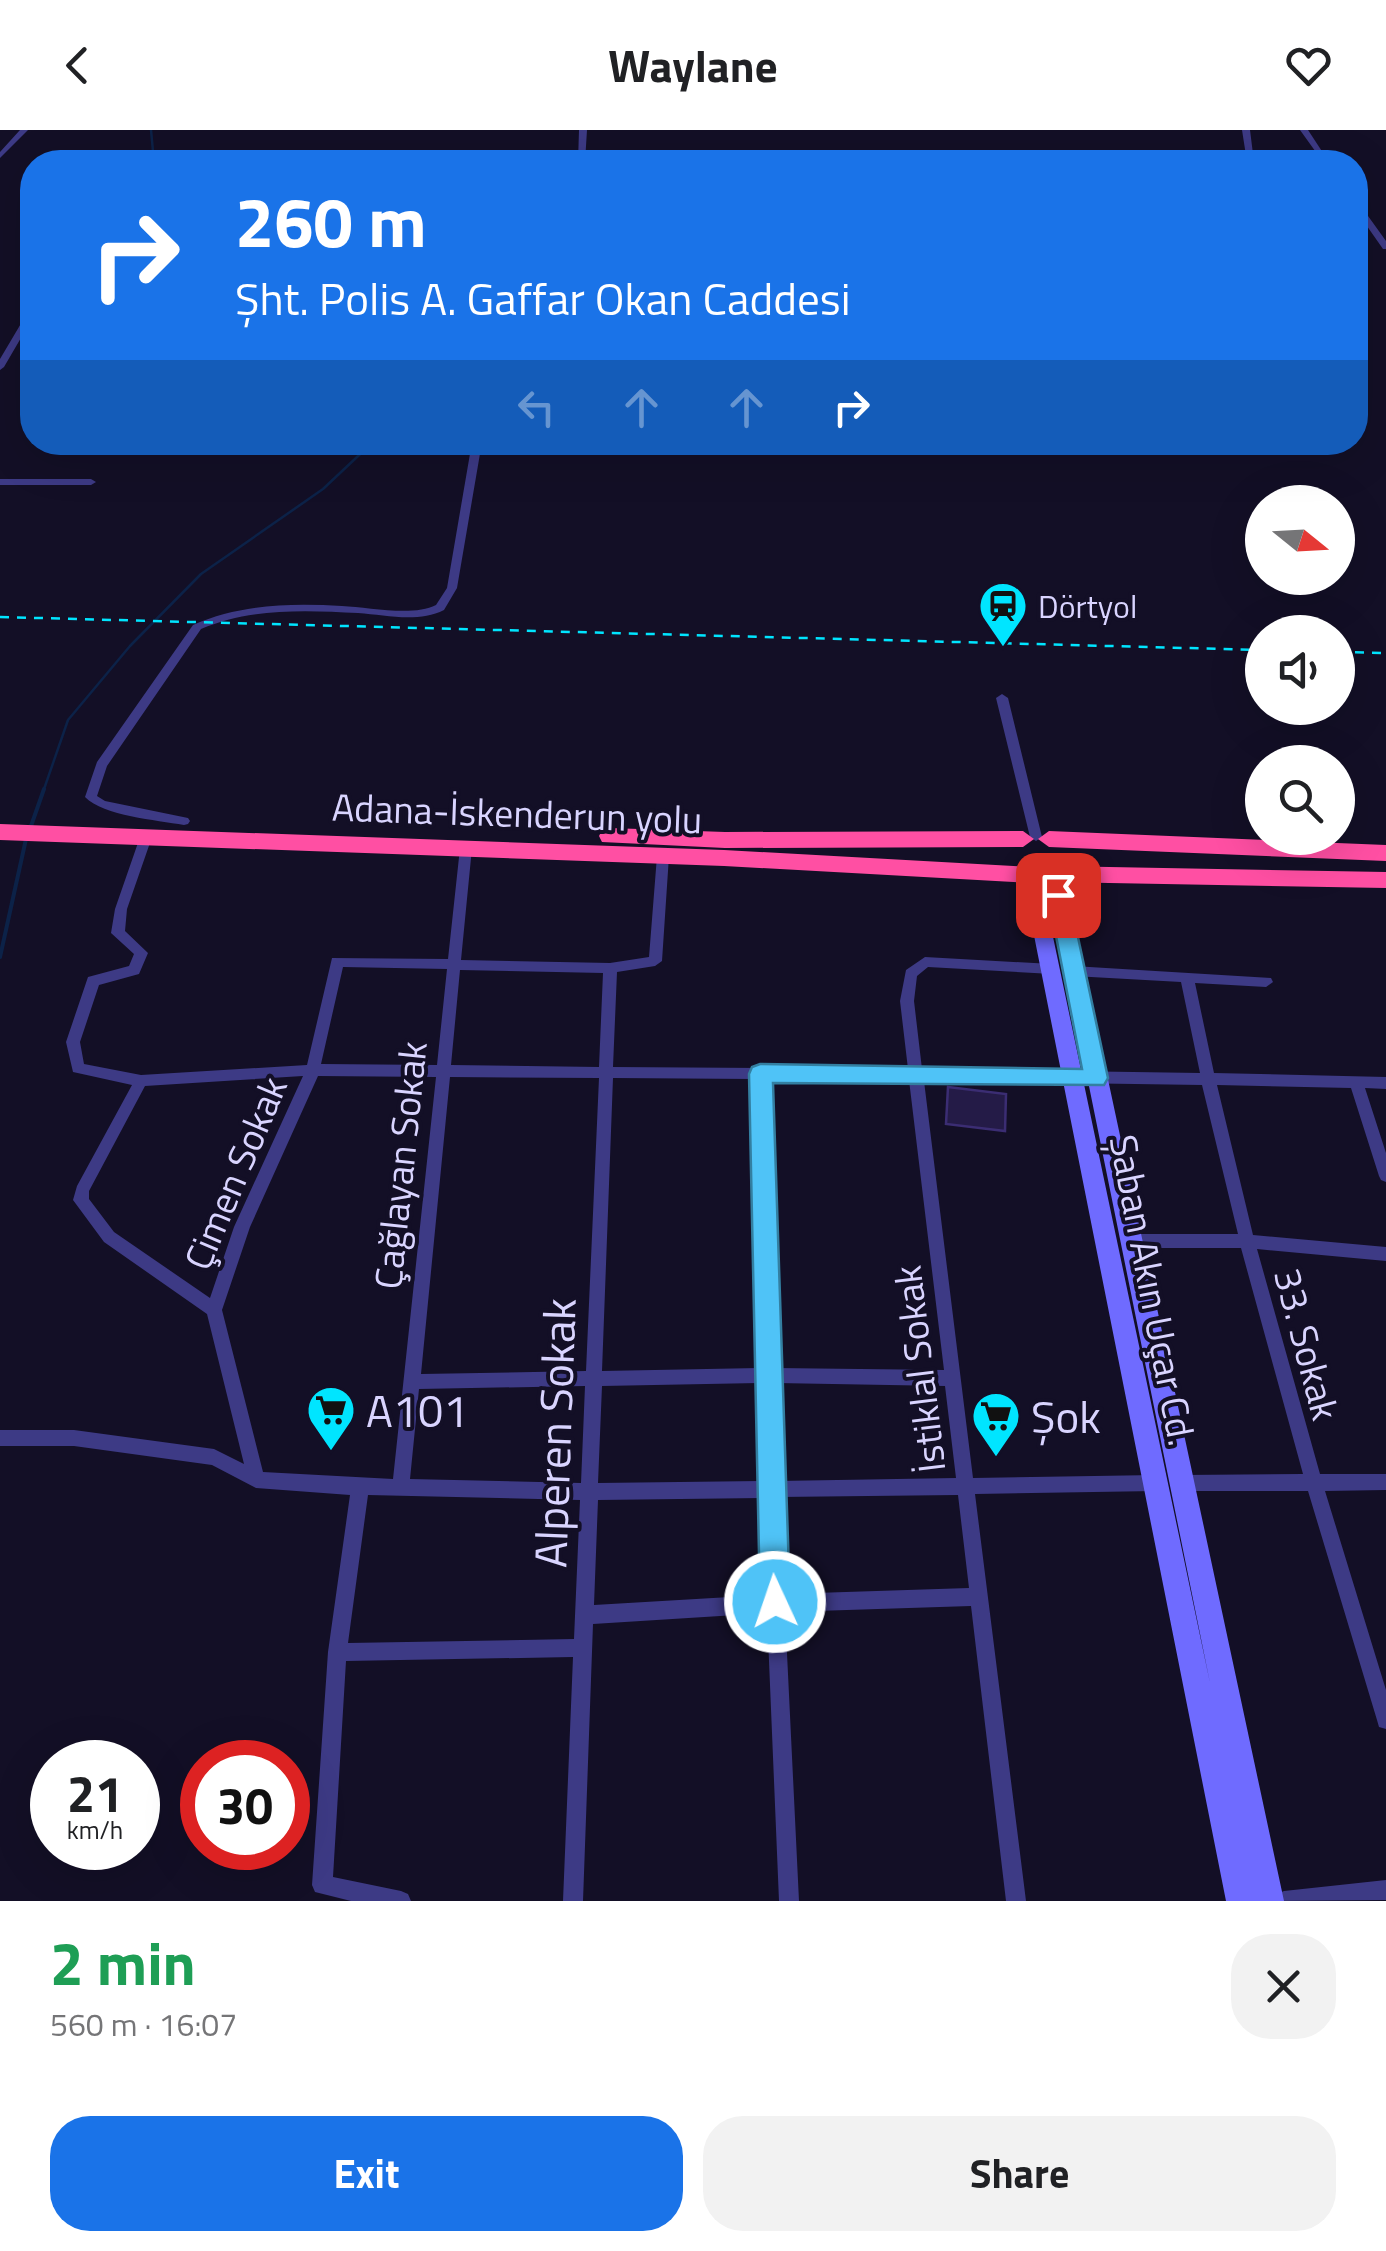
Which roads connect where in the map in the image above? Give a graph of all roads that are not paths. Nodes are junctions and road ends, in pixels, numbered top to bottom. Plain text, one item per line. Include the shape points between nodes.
1 (24, 130) edge
2 (0, 156) edge
3 (1368, 222) edge
4 (1386, 247) edge
5 (20, 333) edge
6 (0, 368) edge
7 (474, 455) edge
8 (0, 482) edge
9 (91, 482) dead end
10 (1002, 698) dead end
11 (0, 816) edge
12 (184, 821) junction
13 (67, 826) junction
14 (0, 832) edge
15 (146, 836) junction
16 (1036, 838) junction
17 (466, 848) junction
18 (1386, 853) edge
19 (663, 856) junction
20 (1043, 875) junction
21 (1386, 880) edge
22 (453, 964) junction
23 (610, 968) junction
24 (1062, 970) junction
25 (1187, 978) junction
26 (1266, 982) dead end
27 (313, 1070) junction
28 (441, 1071) junction
29 (604, 1072) junction
30 (760, 1074) junction
31 (918, 1075) junction
32 (1085, 1077) junction
33 (1207, 1078) junction
34 (140, 1081) junction
35 (1356, 1082) junction
36 (1386, 1083) edge
37 (1386, 1176) edge
38 (1130, 1241) junction
39 (1244, 1241) junction
40 (1386, 1254) edge
41 (214, 1310) junction
42 (767, 1375) junction
43 (594, 1377) junction
44 (953, 1378) junction
45 (411, 1382) junction
46 (0, 1438) edge
47 (256, 1480) junction
48 (1311, 1482) junction
49 (1386, 1482) edge
50 (1169, 1484) junction
51 (966, 1486) junction
52 (360, 1487) junction
53 (400, 1488) junction
54 (770, 1489) junction
55 (590, 1492) junction
56 (979, 1597) junction
57 (775, 1602) junction
58 (584, 1615) junction
59 (583, 1648) junction
60 (337, 1652) junction
61 (1377, 1660) edge
62 (1386, 1720) edge
63 (1386, 1890) edge
64 (401, 1901) edge
65 (573, 1901) edge
66 (789, 1901) edge
67 (1016, 1901) edge
68 (1241, 1901) edge
69 (1269, 1901) edge
70 (1284, 1901) edge

1 - 2 street
3 - 4 street
5 - 6 street
7 - 12 street via 452,588 438,610 252,610 214,617 197,628 91,787 91,797 101,804
8 - 9 street
10 - 16 street
11 - 13 highway
12 - 13 highway
12 - 16 highway via 725,840
13 - 14 highway, Adana-İskenderun yolu
13 - 15 highway, Adana-İskenderun yolu
15 - 17 highway, Adana-İskenderun yolu
15 - 34 street via 118,933 142,952 134,970 93,981 73,1042 78,1068
16 - 18 highway
16 - 20 highway via 1067,856 1064,869
16 - 20 highway via 1012,848 1012,860
17 - 19 highway, Adana-İskenderun yolu
17 - 22 street, Çağlayan Sokak
19 - 20 highway, Adana-İskenderun yolu
19 - 23 street via 655,961
20 - 21 highway, Adana-İskenderun yolu
20 - 24 main road
22 - 23 street
22 - 27 street, Çimen Sokak via 338,962
22 - 28 street, Çağlayan Sokak
23 - 29 street, Alperen Sokak
24 - 25 street, İstiklal Sokak
24 - 31 street, İstiklal Sokak via 925,962 911,974 907,1000
24 - 32 main road
25 - 26 street, İstiklal Sokak
25 - 33 street, 33. Sokak
27 - 28 street
27 - 34 street
27 - 41 street, Çimen Sokak via 242,1228
28 - 29 street
28 - 45 street, Çağlayan Sokak
29 - 30 street
29 - 43 street, Alperen Sokak
30 - 31 street
30 - 42 street
31 - 32 street
31 - 44 street, İstiklal Sokak
32 - 33 street
32 - 38 main road
32 - 50 main road, Şaban Akın Uçar Cd.
33 - 35 street
33 - 39 street, 33. Sokak
34 - 41 street via 81,1200 109,1237
35 - 36 street
35 - 37 street
38 - 39 street
38 - 50 main road
39 - 40 street
39 - 48 street, 33. Sokak
41 - 47 street, Çimen Sokak
42 - 43 street
42 - 44 street
42 - 54 street
43 - 45 street
43 - 55 street, Alperen Sokak
44 - 51 street, İstiklal Sokak
45 - 53 street, Çağlayan Sokak
46 - 47 street via 74,1438 214,1457
47 - 52 street
48 - 49 street
48 - 50 street
48 - 61 street, 33. Sokak
50 - 51 street
50 - 68 main road
50 - 69 main road
51 - 54 street
51 - 56 street, İstiklal Sokak
52 - 53 street
52 - 60 street
53 - 55 street
54 - 55 street
54 - 57 street
55 - 58 street, Alperen Sokak
56 - 57 street
56 - 67 street, İstiklal Sokak
57 - 58 street
57 - 66 street
58 - 59 street, Alperen Sokak
59 - 60 street
59 - 65 street, Alperen Sokak
60 - 64 street via 322,1885
61 - 62 street, 33. Sokak
63 - 70 street

